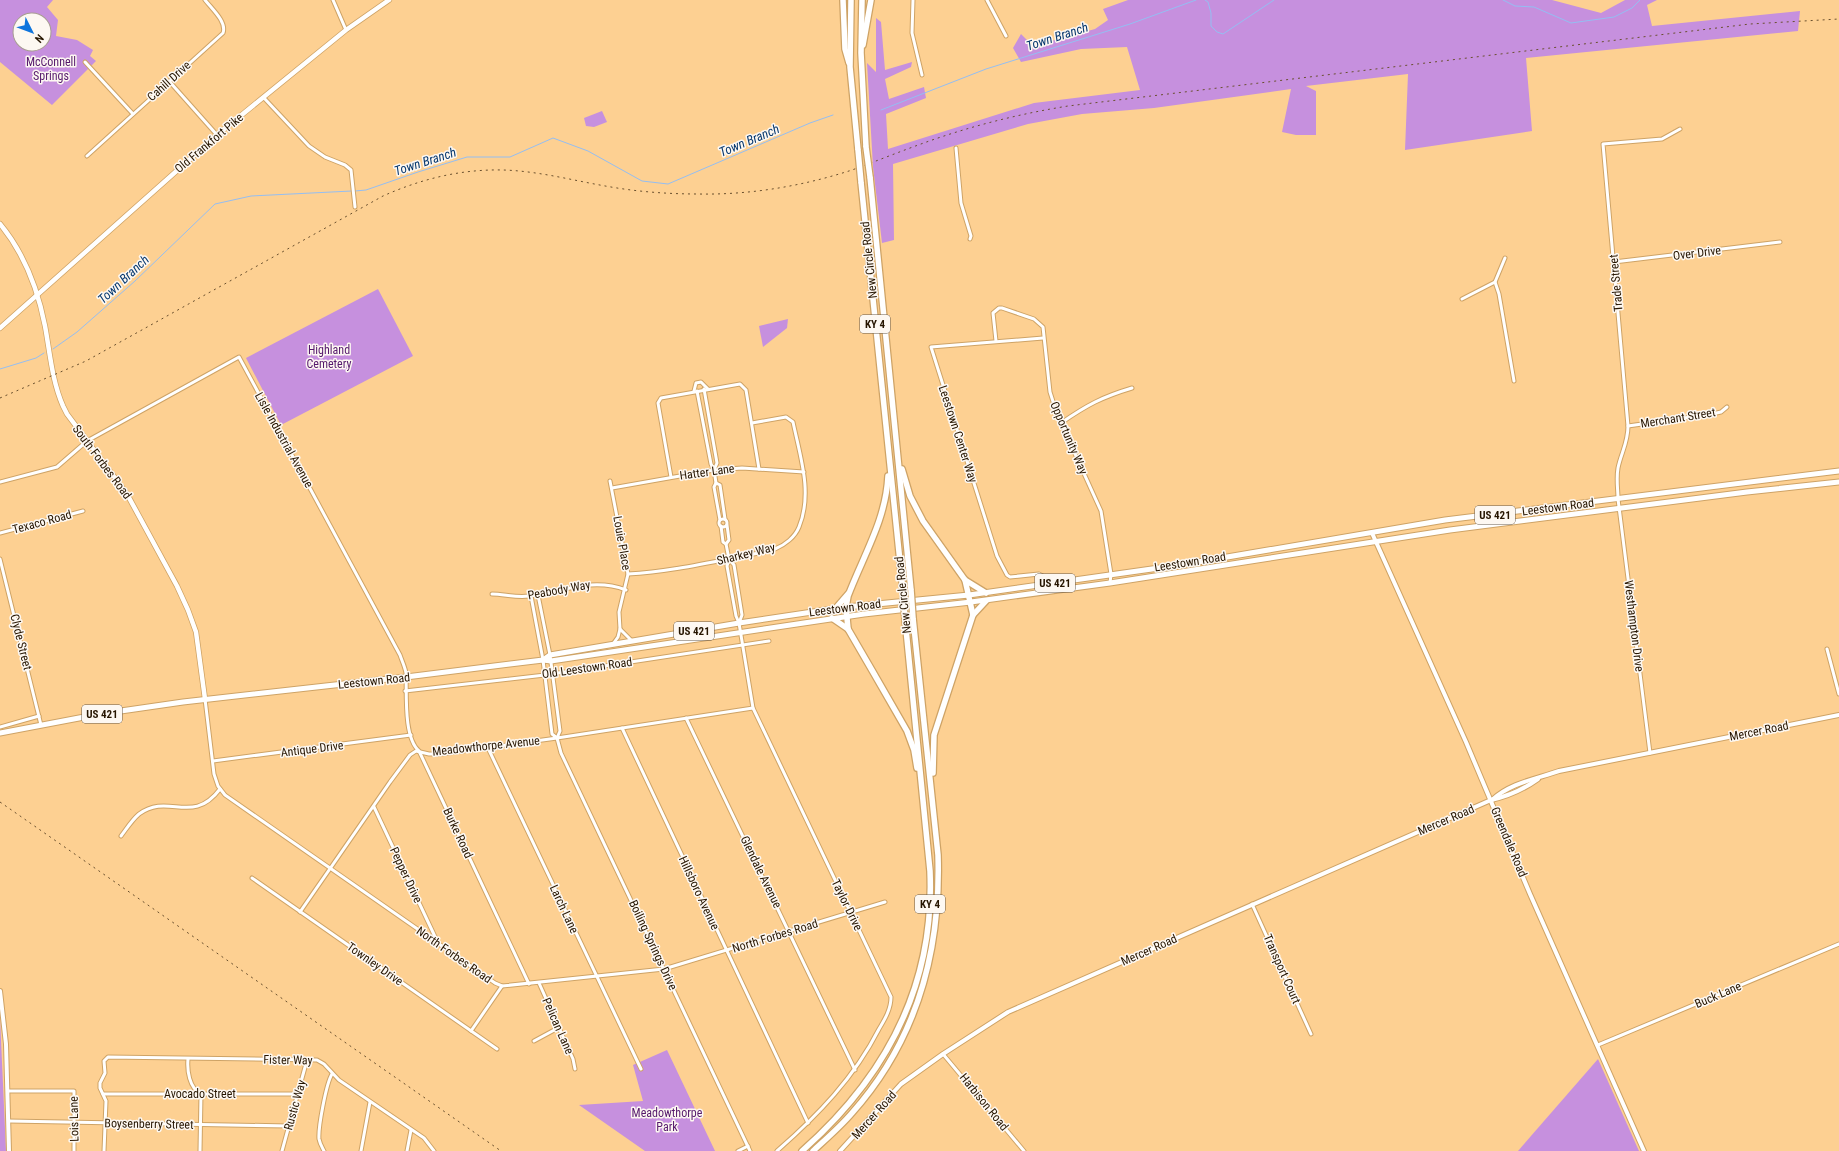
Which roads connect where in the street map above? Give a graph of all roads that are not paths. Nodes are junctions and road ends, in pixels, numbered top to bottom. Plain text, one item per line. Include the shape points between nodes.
1 (205, 0) edge
2 (333, 0) edge
3 (389, 0) edge
4 (843, 0) edge
5 (851, 0) edge
6 (862, 0) edge
7 (870, 0) edge
8 (913, 0) edge
9 (988, 0) edge
10 (346, 30) junction
11 (1006, 36) dead end
12 (861, 53) junction
13 (85, 62) dead end
14 (850, 67) junction
15 (922, 75) dead end
16 (169, 81) junction
17 (264, 98) junction
18 (133, 114) junction
19 (1680, 129) dead end
20 (217, 135) junction
21 (956, 148) dead end
22 (86, 156) dead end
23 (355, 207) dead end
24 (0, 224) edge
25 (970, 239) dead end
26 (1780, 242) dead end
27 (1506, 258) dead end
28 (1614, 262) junction
29 (1495, 282) junction
30 (37, 295) junction
31 (1462, 299) dead end
32 (0, 328) edge
33 (1044, 338) junction
34 (996, 341) junction
35 (1514, 381) dead end
36 (1132, 388) dead end
37 (706, 389) junction
38 (695, 391) junction
39 (1727, 407) dead end
40 (752, 423) junction
41 (1061, 423) junction
42 (1628, 426) junction
43 (87, 441) junction
44 (898, 453) junction
45 (890, 466) junction
46 (759, 468) junction
47 (714, 470) junction
48 (1839, 471) edge
49 (804, 472) junction
50 (671, 477) junction
51 (610, 481) dead end
52 (0, 482) edge
53 (1839, 482) edge
54 (716, 483) junction
55 (612, 488) junction
56 (1618, 500) junction
57 (1619, 508) junction
58 (83, 511) dead end
59 (725, 519) junction
60 (720, 520) junction
61 (726, 525) junction
62 (721, 526) junction
63 (0, 533) edge
64 (1372, 533) junction
65 (1376, 542) junction
66 (726, 544) junction
67 (0, 559) edge
68 (728, 559) junction
69 (628, 574) junction
70 (1111, 574) junction
71 (965, 580) junction
72 (1110, 583) junction
73 (1047, 584) junction
74 (626, 590) junction
75 (851, 590) junction
76 (1049, 591) junction
77 (986, 593) junction
78 (492, 594) dead end
79 (538, 595) junction
80 (531, 596) junction
81 (969, 596) junction
82 (986, 600) junction
83 (971, 602) junction
84 (846, 607) junction
85 (835, 609) junction
86 (973, 615) junction
87 (847, 616) junction
88 (832, 618) junction
89 (739, 623) junction
90 (620, 629) junction
91 (848, 629) junction
92 (740, 631) junction
93 (636, 641) junction
94 (769, 641) dead end
95 (610, 646) junction
96 (742, 646) junction
97 (1827, 649) dead end
98 (550, 655) junction
99 (543, 660) junction
100 (551, 661) junction
101 (553, 674) junction
102 (545, 675) junction
103 (406, 677) junction
104 (405, 691) junction
105 (1839, 694) edge
106 (205, 699) junction
107 (753, 708) junction
108 (1839, 715) edge
109 (39, 716) junction
110 (686, 718) junction
111 (42, 725) junction
112 (0, 727) edge
113 (622, 728) junction
114 (0, 733) edge
115 (411, 735) junction
116 (557, 738) junction
117 (488, 748) junction
118 (418, 751) junction
119 (1650, 753) junction
120 (213, 761) junction
121 (220, 789) junction
122 (932, 799) junction
123 (1491, 800) junction
124 (924, 803) junction
125 (374, 807) junction
126 (121, 836) dead end
127 (331, 868) junction
128 (252, 878) dead end
129 (885, 902) dead end
130 (1252, 904) junction
131 (300, 912) junction
132 (851, 912) junction
133 (789, 932) junction
134 (439, 944) junction
135 (1839, 944) edge
136 (726, 950) junction
137 (664, 969) junction
138 (596, 976) junction
139 (539, 983) junction
140 (529, 984) junction
141 (502, 986) junction
142 (0, 991) edge
143 (558, 1028) junction
144 (471, 1031) junction
145 (1311, 1034) dead end
146 (534, 1041) dead end
147 (1598, 1045) junction
148 (497, 1049) dead end
149 (943, 1054) junction
150 (188, 1059) junction
151 (307, 1060) junction
152 (575, 1068) dead end
153 (641, 1069) dead end
154 (855, 1070) junction
155 (332, 1074) junction
156 (8, 1091) junction
157 (103, 1094) junction
158 (201, 1094) junction
159 (298, 1094) junction
160 (370, 1102) junction
161 (9, 1121) junction
162 (75, 1122) junction
163 (105, 1123) junction
164 (808, 1123) junction
165 (201, 1125) junction
166 (289, 1126) junction
167 (411, 1130) junction
168 (748, 1146) junction
169 (9, 1151) edge
170 (74, 1151) edge
171 (104, 1151) edge
172 (200, 1151) edge
173 (282, 1151) edge
174 (324, 1151) edge
175 (361, 1151) edge
176 (407, 1151) edge
177 (434, 1151) edge
178 (738, 1151) edge
179 (750, 1151) edge
180 (778, 1151) edge
181 (802, 1151) edge
182 (813, 1151) edge
183 (840, 1151) edge
184 (1024, 1151) edge
185 (1644, 1151) edge

1 - 16 street, Cahill Drive via 222,23 223,32
2 - 10 street
3 - 10 main road, Old Frankfort Pike
4 - 14 highway via 845,49
5 - 14 highway, New Circle Road / KY 4
6 - 12 highway, New Circle Road / KY 4
7 - 12 highway via 866,36
8 - 15 street via 912,32
9 - 11 street
10 - 17 main road, Old Frankfort Pike
12 - 44 highway, New Circle Road / KY 4, bridge via 866,147
13 - 18 street
14 - 45 highway, New Circle Road / KY 4, bridge
16 - 18 street, Cahill Drive
16 - 20 street
17 - 20 main road, Old Frankfort Pike
17 - 23 street via 309,146 352,170
18 - 22 street, Cahill Drive
19 - 28 street, Trade Street via 1662,139 1603,144
20 - 30 main road, Old Frankfort Pike
21 - 25 street via 961,203
24 - 30 main road, South Forbes Road via 20,255
26 - 28 street, Over Drive
27 - 29 street
28 - 42 street, Trade Street
29 - 31 street
29 - 35 street
30 - 32 main road, Old Frankfort Pike
30 - 43 main road, South Forbes Road via 59,397 66,414
33 - 34 street, Leestown Center Way
33 - 34 street, Opportunity Way via 1042,327 1034,319 999,308 993,313
33 - 41 street, Opportunity Way via 1050,392
34 - 73 street, Leestown Center Way via 931,347 997,556 1010,577 1040,574 1046,579
36 - 41 street via 1108,394
37 - 38 street
37 - 38 street via 701,382 696,383
37 - 40 street via 740,384 746,390
37 - 47 street via 717,464
38 - 47 street
38 - 50 street via 663,396 658,404
39 - 42 street, Merchant Street via 1712,414
40 - 46 street
40 - 49 street, Sharkey Way via 786,417 791,420
41 - 70 street, Opportunity Way via 1101,511
42 - 56 street, Trade Street via 1627,444 1618,468
43 - 52 street via 57,467
43 - 103 street, Lisle Industrial Avenue via 239,357 388,630 404,666
43 - 106 main road, South Forbes Road via 134,505 188,610 196,632
44 - 71 highway via 913,503
44 - 122 highway, New Circle Road / KY 4, bridge
45 - 75 highway via 880,520
45 - 124 highway, New Circle Road / KY 4, bridge
46 - 47 street, Hatter Lane
46 - 49 street, Hatter Lane
47 - 50 street, Hatter Lane
47 - 54 street
48 - 56 main road, Leestown Road / US 421
49 - 68 street, Sharkey Way via 806,487 803,513 799,528 790,540 775,549
50 - 55 street, Hatter Lane
51 - 55 street, Louie Place
53 - 57 main road, Leestown Road / US 421
54 - 59 street via 720,485
54 - 60 street via 714,487
55 - 69 street, Louie Place
56 - 57 street, Westhampton Drive
56 - 64 main road, Leestown Road / US 421 via 1445,520
57 - 65 main road, Leestown Road / US 421
57 - 119 street, Westhampton Drive
58 - 63 street, Texaco Road
59 - 60 street
59 - 61 street
60 - 62 street
61 - 62 street
61 - 66 street via 729,540
62 - 66 street via 723,542
64 - 65 street, Greendale Road
64 - 70 main road, Leestown Road / US 421
65 - 72 main road, Leestown Road / US 421
65 - 123 street, Greendale Road
66 - 68 street
67 - 109 street, Clyde Street
68 - 69 street, Sharkey Way
68 - 89 street via 728,574
68 - 89 street via 734,565 742,614
69 - 74 street, Louie Place
70 - 72 street, Opportunity Way
70 - 73 main road, Leestown Road / US 421
71 - 77 highway
71 - 81 highway
72 - 76 main road, Leestown Road / US 421
73 - 76 street
73 - 77 main road, Leestown Road / US 421
74 - 79 street, Peabody Way via 607,584 588,584
74 - 90 street, Louie Place via 619,612
75 - 84 highway
75 - 85 highway
76 - 82 main road, Leestown Road / US 421
77 - 81 main road, Leestown Road / US 421
78 - 80 street, Peabody Way
79 - 80 street, Peabody Way
79 - 98 street, Boiling Springs Drive
80 - 99 street, Boiling Springs Drive
81 - 83 highway
81 - 84 main road, Leestown Road / US 421
82 - 83 main road, Leestown Road / US 421
82 - 86 highway
83 - 86 highway
83 - 87 main road, Leestown Road / US 421
84 - 85 main road, Leestown Road / US 421
84 - 87 highway
85 - 89 main road, Leestown Road / US 421
86 - 122 highway via 934,735
87 - 88 main road, Leestown Road / US 421
87 - 91 highway
88 - 91 highway
88 - 92 main road, Leestown Road / US 421
89 - 92 street, Taylor Drive
89 - 93 main road, Leestown Road / US 421
90 - 93 street via 629,639
90 - 95 street via 618,637
91 - 124 highway via 906,731 914,750
92 - 96 street, Taylor Drive
92 - 100 main road, Leestown Road / US 421
93 - 95 main road, Leestown Road / US 421
94 - 96 street, Old Leestown Road
95 - 98 main road, Leestown Road / US 421
96 - 101 street, Old Leestown Road
96 - 107 street, Taylor Drive
97 - 105 street
98 - 99 main road, Leestown Road / US 421
98 - 100 street, Boiling Springs Drive
99 - 100 main road, Leestown Road / US 421
99 - 102 street, Boiling Springs Drive
99 - 103 main road, Leestown Road / US 421
100 - 101 street, Boiling Springs Drive
101 - 102 street, Old Leestown Road
101 - 116 street, Boiling Springs Drive via 560,731
102 - 104 street, Old Leestown Road
102 - 116 street, Boiling Springs Drive via 552,732
103 - 104 street, Burke Road
103 - 106 main road, Leestown Road / US 421
104 - 115 street, Burke Road
106 - 111 main road, US 421
106 - 120 street
107 - 110 street, Meadowthorpe Avenue
107 - 132 street, Taylor Drive
108 - 119 street, Mercer Road
109 - 111 street, Clyde Street
109 - 112 street
110 - 113 street, Meadowthorpe Avenue
110 - 133 street, Glendale Avenue
111 - 114 main road, US 421
113 - 116 street, Meadowthorpe Avenue
113 - 136 street, Hillsboro Avenue
115 - 118 street, Burke Road
115 - 120 street, Antique Drive
116 - 117 street, Meadowthorpe Avenue
116 - 137 street, Boiling Springs Drive via 561,753
117 - 118 street, Meadowthorpe Avenue via 434,754
117 - 138 street, Larch Lane
118 - 125 street, Meadowthorpe Avenue via 410,755
118 - 140 street, Burke Road
119 - 123 street, Mercer Road via 1574,767 1524,782 1500,792
120 - 121 street via 215,781
121 - 126 street via 204,805 196,808 163,806 147,810 132,820
121 - 127 street, North Forbes Road via 243,808
122 - 182 highway, New Circle Road / KY 4 via 938,854 938,903 933,947 919,998 901,1042 880,1078 852,1114
123 - 130 street, Mercer Road
123 - 147 street, Greendale Road
124 - 181 highway, New Circle Road / KY 4 via 930,905 921,965 910,1002 887,1050 868,1080 845,1109
125 - 127 street, Meadowthorpe Avenue
125 - 134 street, Pepper Drive
127 - 131 street, Meadowthorpe Avenue
127 - 134 street, North Forbes Road
128 - 131 street, Townley Drive
129 - 132 street, North Forbes Road
130 - 145 street, Transport Court
130 - 149 street, Mercer Road via 1008,1012
131 - 144 street, Townley Drive
132 - 133 street, North Forbes Road
132 - 154 street, Taylor Drive via 891,997 890,1008
133 - 136 street, North Forbes Road
133 - 154 street, Glendale Avenue
134 - 141 street, North Forbes Road
135 - 147 street, Buck Lane
136 - 137 street, North Forbes Road
136 - 164 street, Hillsboro Avenue
137 - 138 street, North Forbes Road
137 - 168 street, Boiling Springs Drive
138 - 139 street, North Forbes Road
138 - 153 street, Larch Lane
139 - 140 street, North Forbes Road
139 - 143 street, Pelican Lane
140 - 141 street, North Forbes Road
141 - 144 street
142 - 156 street
143 - 146 street
143 - 152 street, Pelican Lane
144 - 148 street, Townley Drive
147 - 185 street, Greendale Road
149 - 183 street, Mercer Road via 901,1084
149 - 184 street, Harbison Road
150 - 151 street, Fister Way
150 - 157 street, Fister Way via 108,1058 104,1061 105,1073 100,1083
150 - 158 street via 189,1076 195,1089
151 - 155 street, Fister Way via 320,1061
151 - 159 street, Rustic Way
154 - 164 street, Taylor Drive
155 - 160 street, Fister Way
155 - 174 street via 328,1081 320,1127 319,1138
156 - 161 street
156 - 162 street, Lois Lane via 71,1090 75,1093
157 - 158 street, Avocado Street
157 - 163 street via 106,1101
158 - 159 street, Avocado Street
158 - 165 street
159 - 166 street, Rustic Way
160 - 167 street, Fister Way
160 - 175 street
161 - 162 street, Boysenberry Street
161 - 169 street
162 - 163 street, Boysenberry Street
162 - 170 street, Lois Lane
163 - 165 street, Boysenberry Street
163 - 171 street
164 - 180 street, Taylor Drive
165 - 166 street, Boysenberry Street
165 - 172 street
166 - 173 street, Rustic Way
167 - 176 street
167 - 177 street, Fister Way via 424,1138
168 - 178 street
168 - 179 street, Boiling Springs Drive

